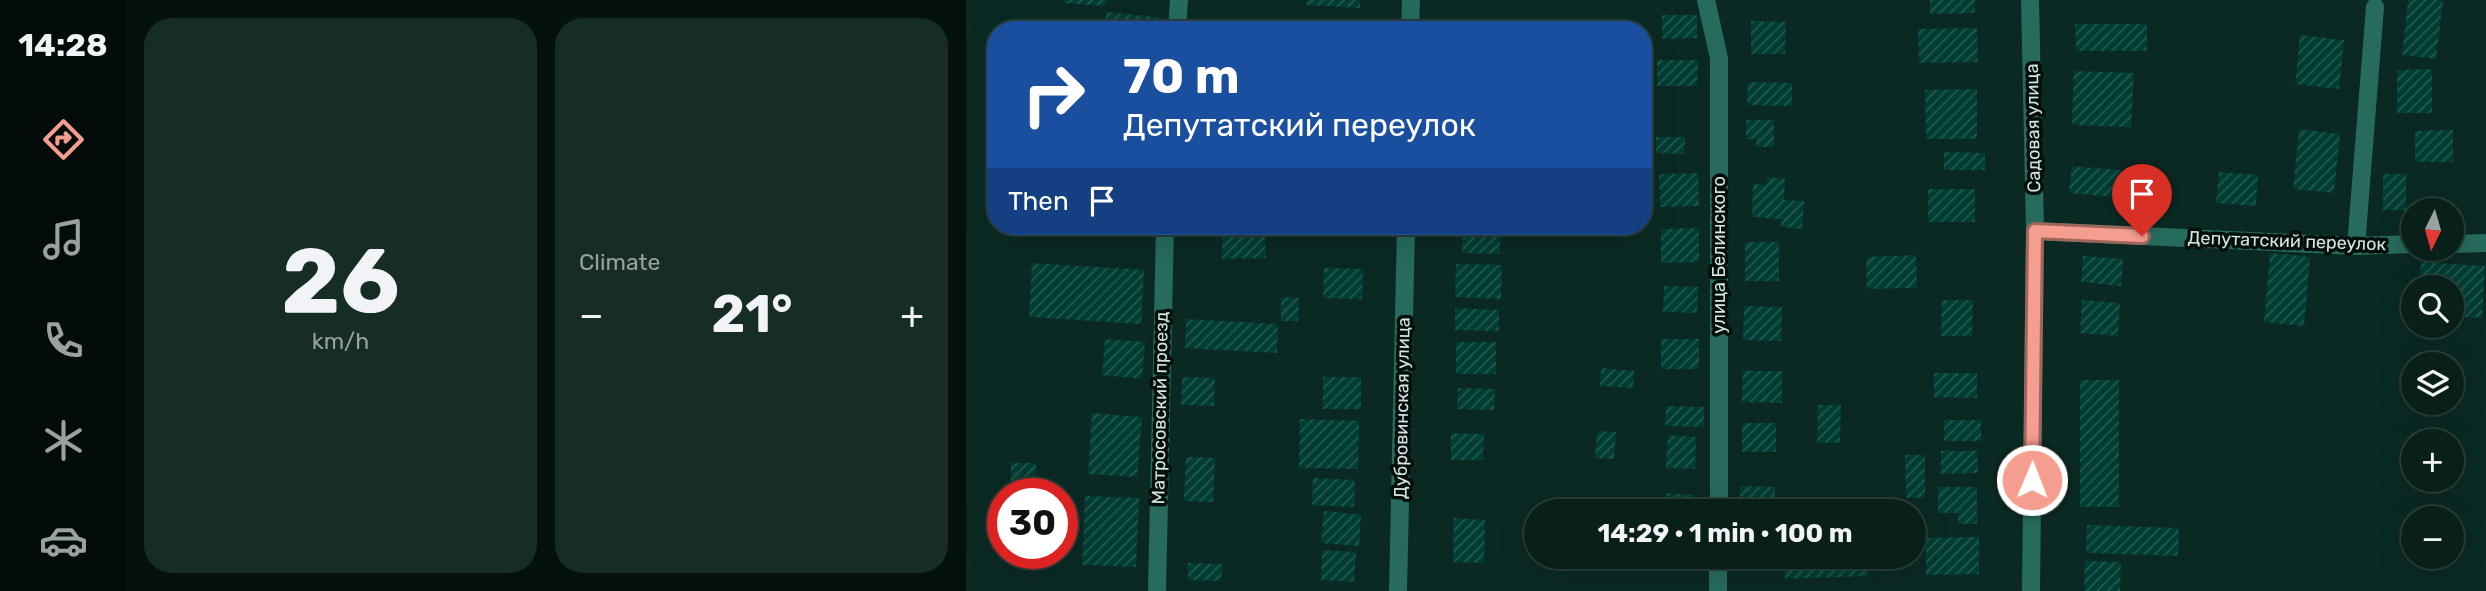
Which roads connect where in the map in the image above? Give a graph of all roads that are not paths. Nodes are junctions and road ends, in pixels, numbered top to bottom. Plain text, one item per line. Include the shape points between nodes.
1 (1179, 0) edge
2 (1411, 0) edge
3 (1706, 0) edge
4 (2031, 0) edge
5 (2375, 7) dead end
6 (1178, 21) edge
7 (1410, 21) edge
8 (2035, 231) junction
9 (1165, 235) edge
10 (1406, 235) edge
11 (2486, 243) edge
12 (2401, 244) edge
13 (2464, 244) edge
14 (2356, 246) junction
15 (1718, 499) edge
16 (1718, 569) edge
17 (1157, 591) edge
18 (1398, 591) edge
19 (1718, 591) edge
20 (2031, 591) edge

1 - 6 street
2 - 7 street
3 - 15 street, улица Белинского via 1719,58
4 - 8 street, Садовая улица
5 - 14 street
8 - 14 street, Депутатский переулок
8 - 20 street, Садовая улица
9 - 17 street, Матросовский проезд
10 - 18 street, Дубровинская улица
11 - 13 street
12 - 14 street, Депутатский переулок
16 - 19 street

